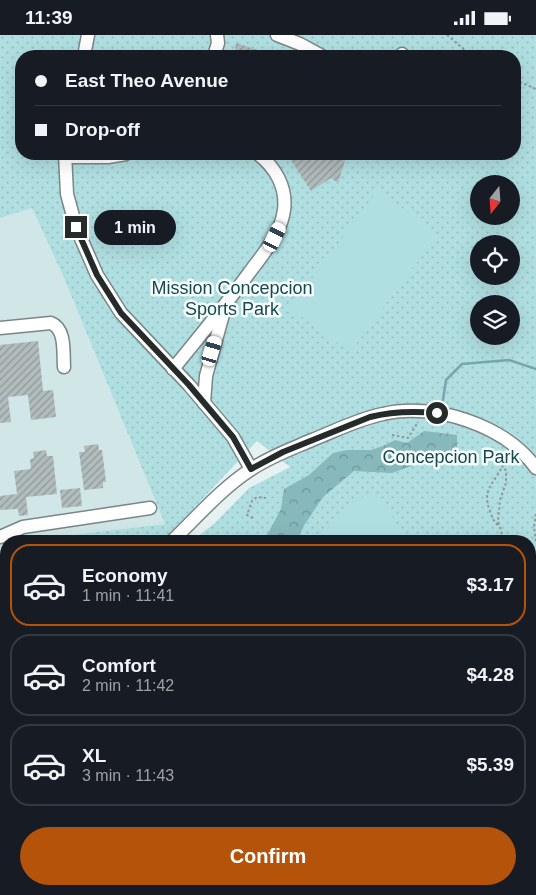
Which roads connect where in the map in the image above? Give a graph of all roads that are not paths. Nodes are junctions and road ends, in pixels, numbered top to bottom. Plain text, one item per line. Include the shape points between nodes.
1 (88, 35) edge
2 (217, 35) edge
3 (277, 35) edge
4 (85, 50) edge
5 (216, 50) edge
6 (311, 50) edge
7 (65, 160) edge
8 (265, 160) edge
9 (226, 304) junction
10 (0, 328) edge
11 (64, 367) dead end
12 (173, 369) junction
13 (204, 403) junction
14 (536, 468) edge
15 (251, 469) junction
16 (150, 507) dead end
17 (5, 535) edge
18 (178, 535) edge

1 - 4 street
2 - 5 street
3 - 6 street
7 - 12 street via 68,194 76,227 97,275 121,313
8 - 9 street via 273,167 283,189 281,224
9 - 12 street
9 - 13 street via 206,376
10 - 11 street via 51,323 58,326
12 - 13 street
13 - 15 street via 233,437
14 - 15 street via 522,452 487,429 464,419 411,411 384,413 357,421
15 - 18 street
16 - 17 street via 24,527

